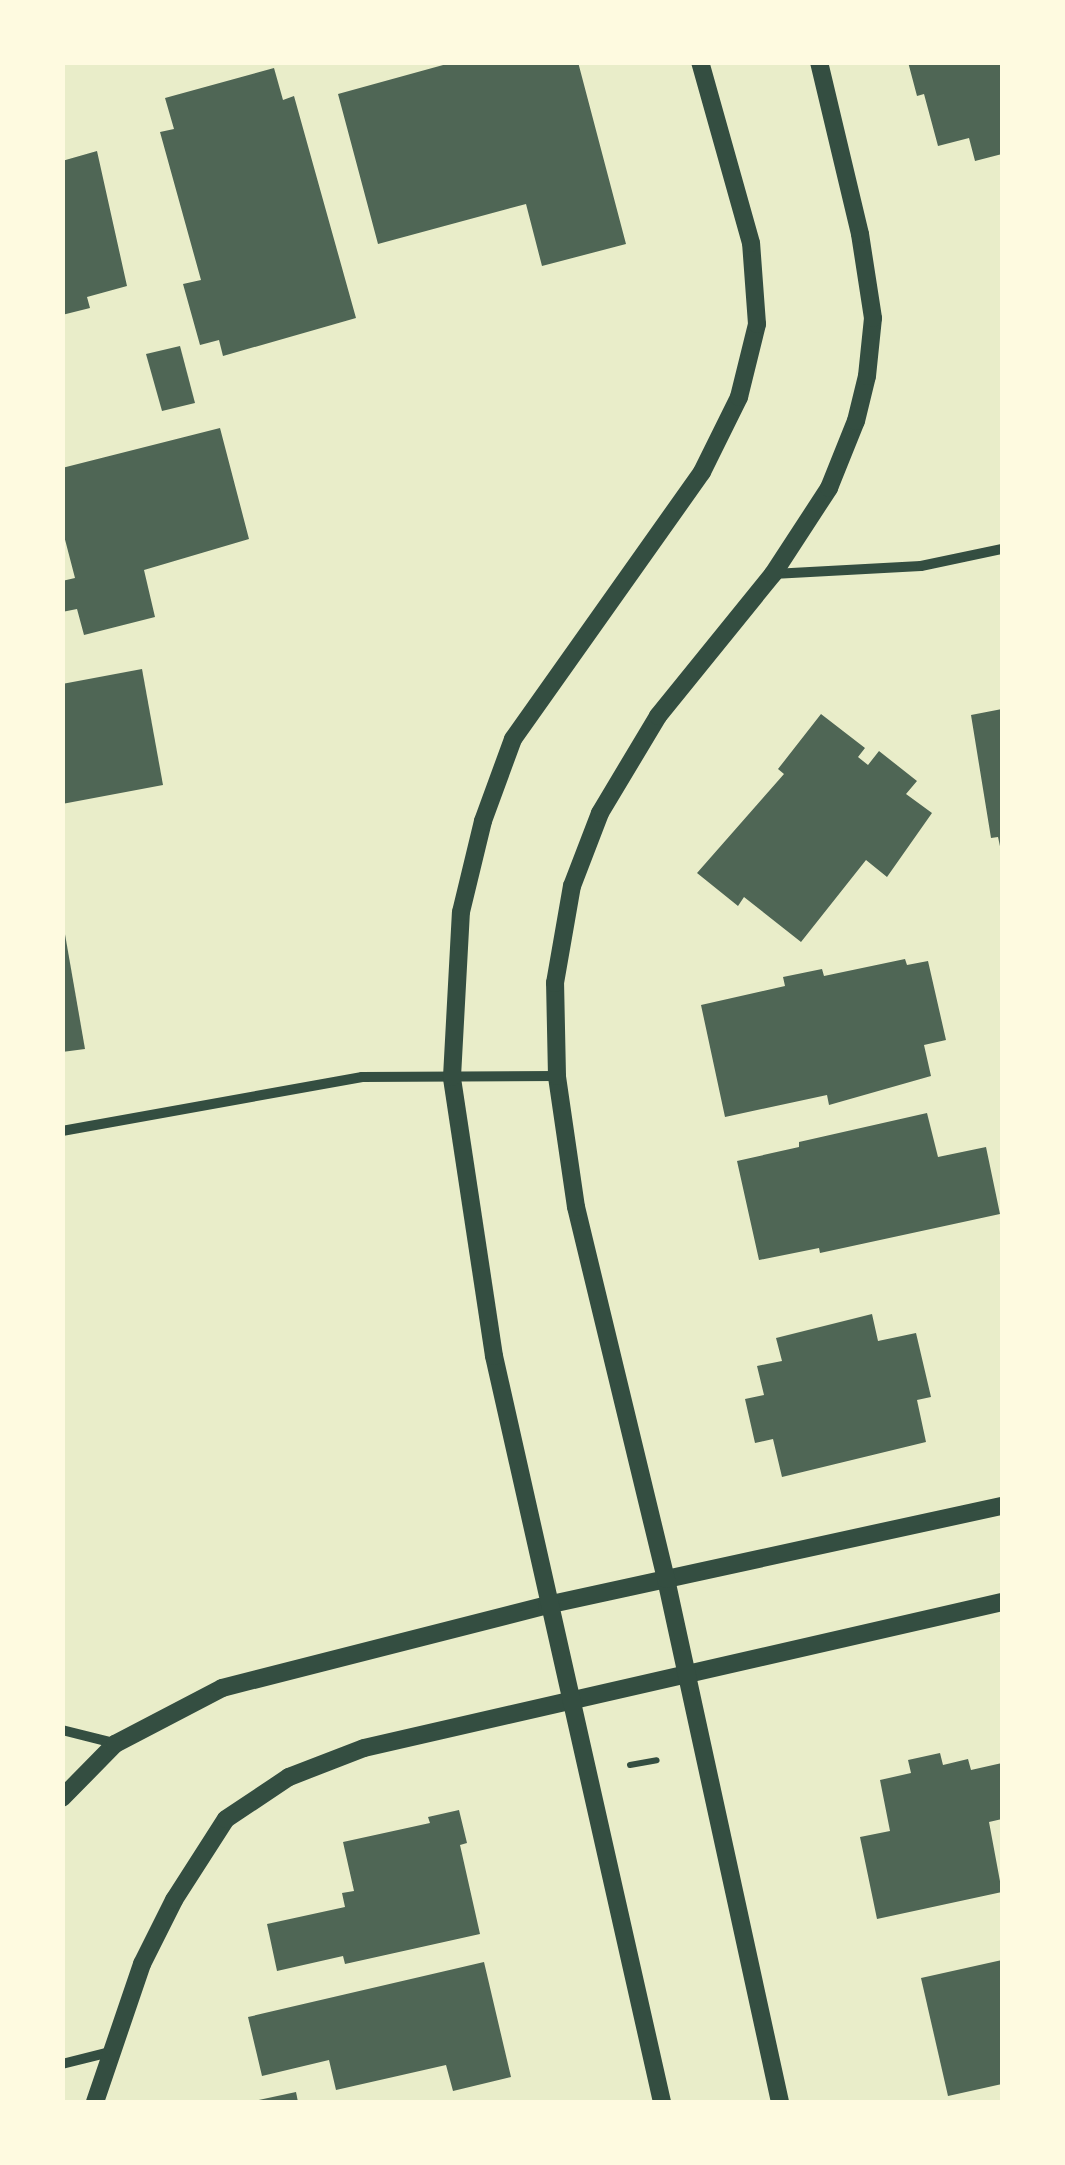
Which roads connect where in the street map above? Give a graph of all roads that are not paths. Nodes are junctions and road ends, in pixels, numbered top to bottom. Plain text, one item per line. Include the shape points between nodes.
1 (700, 62) edge
2 (819, 62) edge
3 (1002, 549) edge
4 (774, 574) junction
5 (557, 1076) junction
6 (452, 1077) junction
7 (62, 1132) edge
8 (1002, 1506) edge
9 (666, 1579) junction
10 (1002, 1602) edge
11 (547, 1605) junction
12 (686, 1674) junction
13 (569, 1702) junction
14 (62, 1730) edge
15 (116, 1744) junction
16 (62, 1798) edge
17 (110, 2052) junction
18 (62, 2064) edge
19 (96, 2102) edge
20 (662, 2102) edge
21 (780, 2102) edge

1 - 6 street via 751,243 757,324 740,397 702,472 513,738 461,912
2 - 4 street via 873,318 856,421 829,488
3 - 4 street via 921,566
4 - 5 street via 658,716 600,813 572,886 555,983
5 - 6 street
5 - 9 street via 576,1207
6 - 7 street via 362,1077
6 - 11 street via 494,1356
8 - 9 street
9 - 11 street
9 - 12 street
10 - 12 street
11 - 13 street
11 - 15 street via 222,1688
12 - 13 street
12 - 21 street
13 - 17 street via 364,1748 289,1777 226,1819 142,1964
13 - 20 street
14 - 15 street
15 - 16 street
17 - 18 street
17 - 19 street

